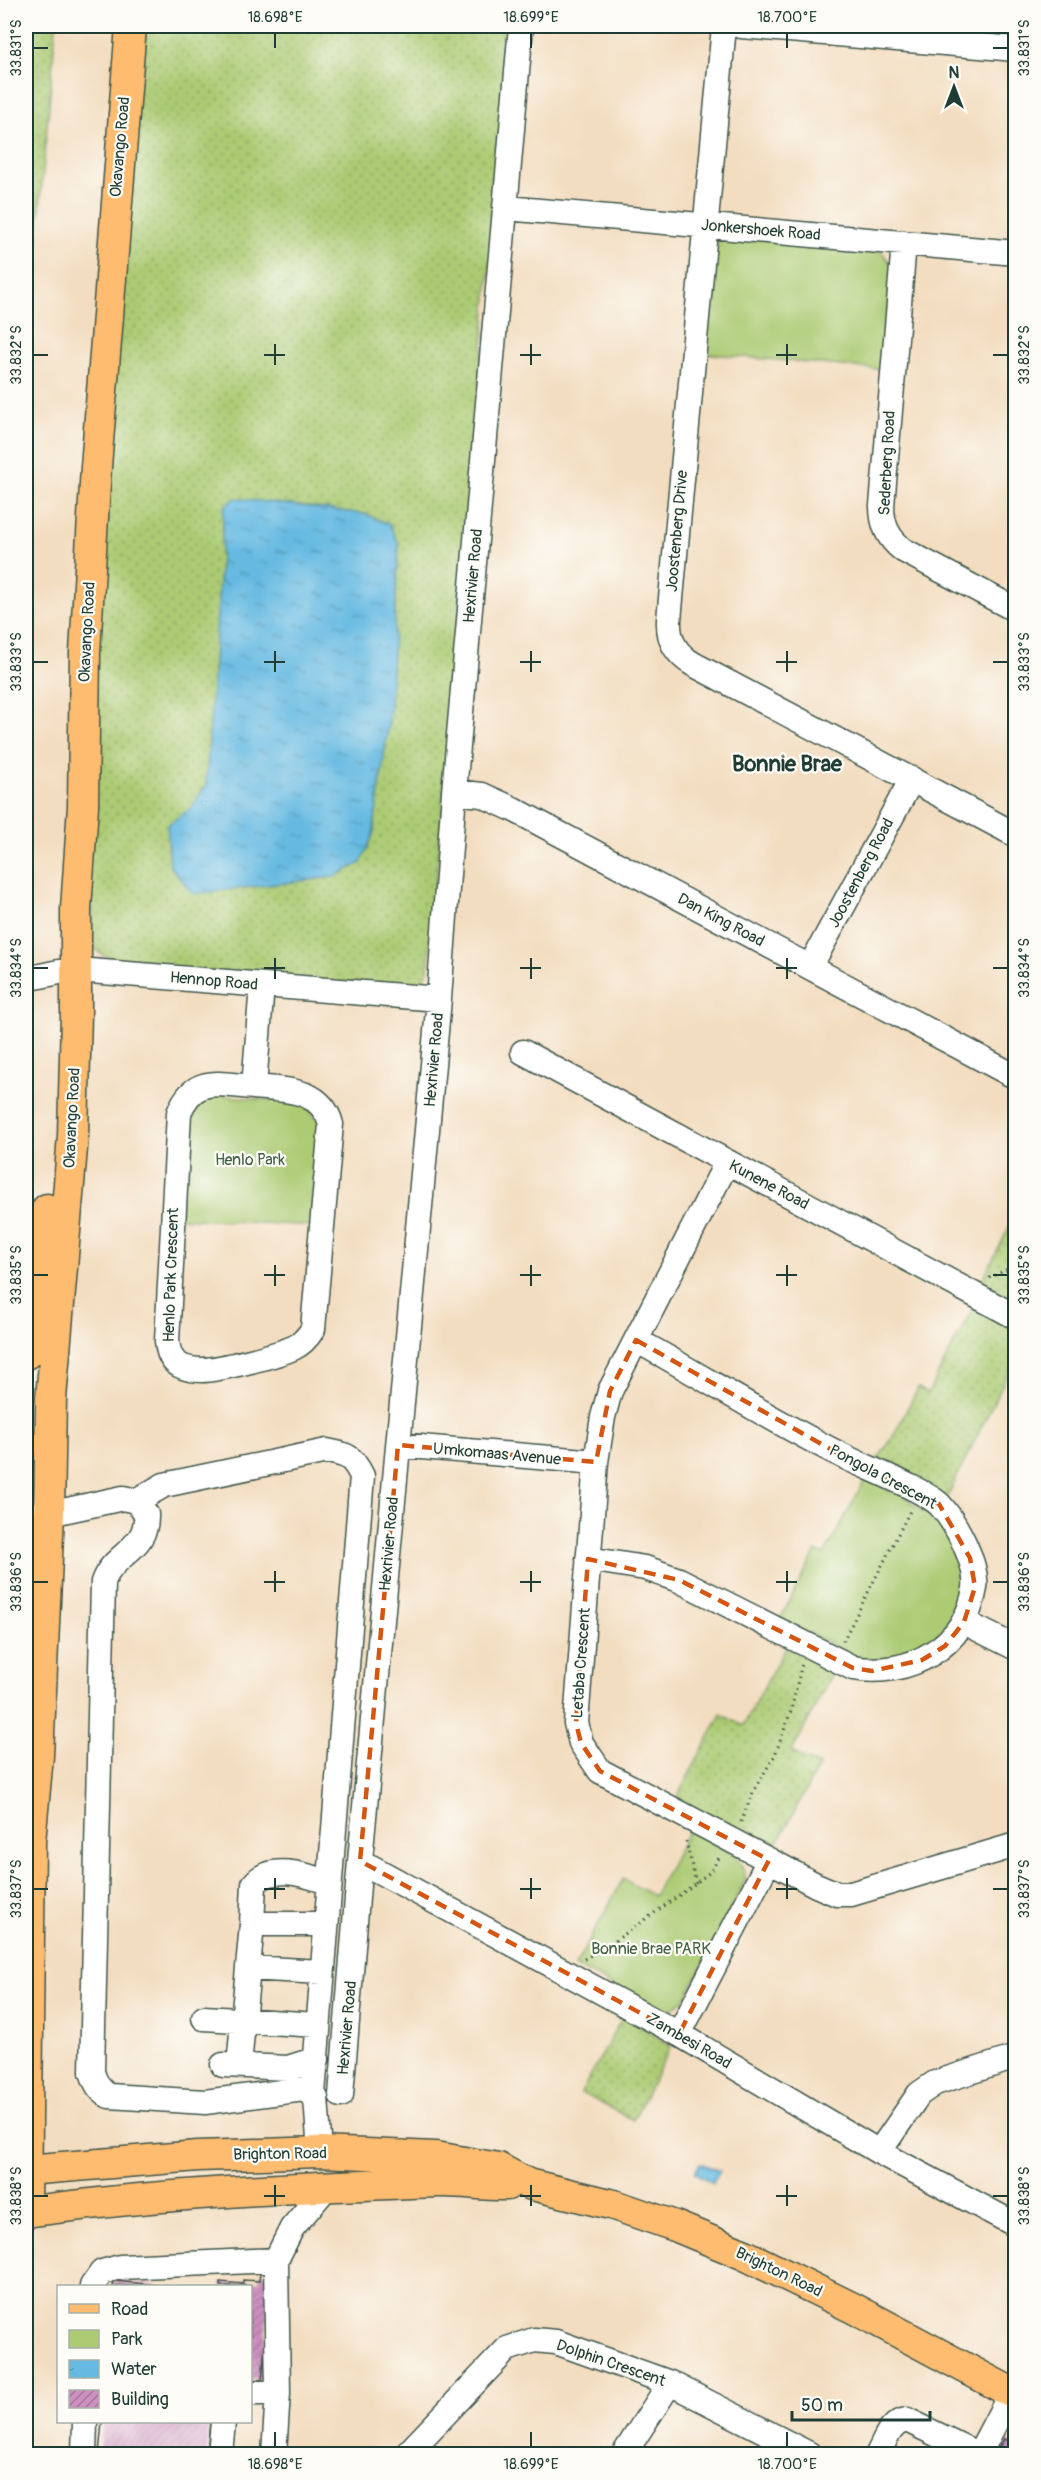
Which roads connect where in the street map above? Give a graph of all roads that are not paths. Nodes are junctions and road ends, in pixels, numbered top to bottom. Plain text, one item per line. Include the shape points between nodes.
1 (121, 26) edge
2 (131, 26) edge
3 (521, 26) edge
4 (724, 26) edge
5 (741, 26) edge
6 (1016, 49) edge
7 (506, 208) junction
8 (705, 225) junction
9 (904, 243) junction
10 (1016, 252) edge
11 (1016, 610) edge
12 (912, 779) junction
13 (454, 792) junction
14 (1016, 835) edge
15 (810, 968) junction
16 (68, 972) junction
17 (26, 979) edge
18 (262, 985) junction
19 (439, 999) junction
20 (523, 1052) dead end
21 (1016, 1077) edge
22 (254, 1087) junction
23 (728, 1162) junction
24 (1016, 1317) edge
25 (636, 1340) junction
26 (26, 1354) edge
27 (398, 1445) junction
28 (596, 1462) junction
29 (136, 1501) junction
30 (37, 1514) edge
31 (588, 1559) junction
32 (964, 1622) junction
33 (1016, 1648) edge
34 (1016, 1845) edge
35 (769, 1860) junction
36 (360, 1861) junction
37 (328, 1882) junction
38 (252, 1924) junction
39 (325, 1924) junction
40 (248, 1968) junction
41 (322, 1972) junction
42 (204, 2018) dead end
43 (242, 2020) junction
44 (318, 2025) junction
45 (679, 2034) junction
46 (1016, 2057) edge
47 (316, 2059) junction
48 (314, 2094) junction
49 (341, 2095) dead end
50 (320, 2152) junction
51 (879, 2152) junction
52 (26, 2170) edge
53 (528, 2184) junction
54 (326, 2188) junction
55 (26, 2211) edge
56 (1016, 2225) edge
57 (276, 2260) junction
58 (93, 2285) edge
59 (670, 2383) junction
60 (252, 2392) edge
61 (278, 2393) junction
62 (1013, 2394) edge
63 (85, 2423) edge
64 (223, 2423) edge
65 (84, 2454) edge
66 (220, 2454) edge
67 (274, 2454) edge
68 (407, 2454) edge
69 (624, 2454) edge
70 (809, 2454) edge
71 (878, 2454) edge
72 (978, 2454) edge

1 - 16 main road, Okavango Road via 81,543
2 - 16 main road, Okavango Road via 96,467 85,652 83,806
3 - 7 street, Hexrivier Road
4 - 8 street, Joostenberg Drive
5 - 6 street
7 - 8 street, Jonkershoek Road
7 - 13 street, Hexrivier Road
8 - 9 street, Jonkershoek Road
8 - 12 street, Joostenberg Drive via 669,620 672,643 693,664
9 - 10 street, Jonkershoek Road
9 - 11 street, Sederberg Road via 883,523 903,550
12 - 14 street, Joostenberg Drive
12 - 15 street, Joostenberg Road
13 - 15 street, Dan King Road via 482,795 513,809
13 - 19 street, Hexrivier Road
15 - 21 street, Dan King Road
16 - 17 street, Hennop Road
16 - 18 street, Hennop Road
16 - 26 main road, Okavango Road via 54,1144
16 - 30 main road, Okavango Road via 73,1136 51,1399
18 - 19 street, Hennop Road
18 - 22 street
19 - 27 street, Hexrivier Road
20 - 23 street, Kunene Road
22 - 22 street, Henlo Park Crescent via 199,1086 189,1093 179,1113 166,1341 176,1364 188,1369 220,1367 294,1348 313,1329 331,1124 328,1113 308,1095
23 - 24 street, Kunene Road
23 - 25 street, Letaba Crescent
25 - 28 street, Letaba Crescent via 610,1391
25 - 32 street, Pongola Crescent via 841,1455 939,1504 954,1524 970,1558 975,1587
27 - 28 street, Umkomaas Avenue
27 - 36 street, Hexrivier Road
28 - 31 street, Letaba Crescent
29 - 30 street via 123,1498
29 - 37 street via 164,1485 327,1451 347,1454 356,1464 362,1476
29 - 48 street via 146,1514 144,1529 139,1541 108,1571 103,1582 92,2073 102,2092 110,2096 206,2102 304,2089
30 - 52 main road, Okavango Road via 38,1756 30,1842
31 - 32 street, Pongola Crescent via 645,1568 679,1580 853,1668 872,1671 922,1660 945,1646
31 - 35 street, Letaba Crescent via 576,1723 580,1743 600,1771
32 - 33 street
34 - 35 street, Letaba Crescent via 843,1894 816,1885
35 - 45 street
36 - 45 street, Zambesi Road
36 - 49 street, Hexrivier Road
37 - 38 street via 294,1874 264,1875 254,1884
37 - 39 street
38 - 39 street
38 - 40 street
39 - 41 street
40 - 41 street
40 - 43 street
41 - 44 street
42 - 43 street
43 - 44 street
43 - 47 street via 231,2066 288,2068
44 - 47 street
45 - 51 street, Zambesi Road
46 - 51 street via 935,2083 919,2094
47 - 48 street
48 - 50 street
50 - 52 main road, Brighton Road via 198,2156
50 - 53 main road, Brighton Road via 436,2157 498,2168
51 - 56 street, Zambesi Road
52 - 55 main road, Okavango Road
53 - 54 main road, Brighton Road via 442,2182
53 - 62 main road, Brighton Road via 614,2205 745,2255
54 - 55 main road, Brighton Road via 148,2198
54 - 57 street via 292,2228
57 - 58 street via 120,2267 102,2272
57 - 61 street
59 - 68 street, Dolphin Crescent via 556,2342 524,2342 507,2349 487,2368
59 - 69 street
59 - 70 street, Dolphin Crescent
60 - 61 street
61 - 67 street
62 - 72 street
63 - 65 street
64 - 66 street
71 - 72 street via 893,2427 908,2420

